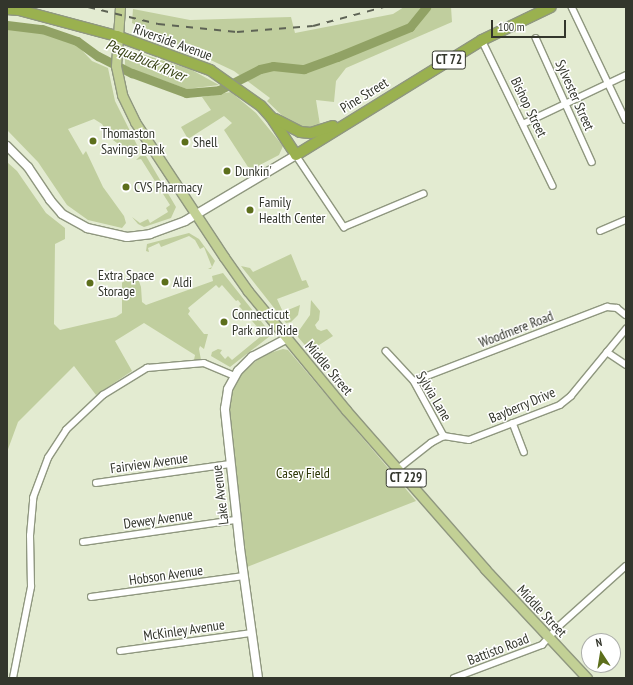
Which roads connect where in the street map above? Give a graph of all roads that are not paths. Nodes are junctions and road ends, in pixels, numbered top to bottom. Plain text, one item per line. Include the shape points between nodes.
1 (120, 7) edge
2 (551, 7) edge
3 (572, 7) edge
4 (7, 9) edge
5 (117, 36) junction
6 (536, 38) dead end
7 (482, 40) junction
8 (626, 75) edge
9 (609, 83) junction
10 (566, 103) junction
11 (272, 117) junction
12 (352, 119) junction
13 (626, 120) edge
14 (523, 124) junction
15 (7, 146) edge
16 (296, 155) junction
17 (592, 162) dead end
18 (553, 186) dead end
19 (423, 194) dead end
20 (196, 215) junction
21 (626, 220) edge
22 (600, 231) dead end
23 (626, 315) edge
24 (626, 329) edge
25 (287, 338) junction
26 (386, 351) dead end
27 (607, 352) junction
28 (626, 365) edge
29 (234, 376) junction
30 (414, 382) junction
31 (513, 423) junction
32 (444, 436) junction
33 (524, 452) dead end
34 (230, 464) junction
35 (398, 469) junction
36 (96, 483) dead end
37 (236, 520) junction
38 (83, 542) dead end
39 (626, 566) edge
40 (244, 576) junction
41 (91, 597) dead end
42 (252, 633) junction
43 (549, 639) junction
44 (120, 651) dead end
45 (13, 678) edge
46 (258, 678) edge
47 (454, 678) edge
48 (587, 678) edge

1 - 5 main road, CT 229
2 - 7 highway, Pine Street / CT 72
3 - 9 street
4 - 5 highway, Riverside Avenue / CT 72
5 - 11 highway, Riverside Avenue / CT 72 via 181,57 213,72 257,102
5 - 20 main road, Middle Street / CT 229 via 117,74 122,95 135,122
6 - 10 street, Sylvester Street
7 - 12 highway, Pine Street / CT 72
7 - 14 street, Bishop Street
8 - 9 street
9 - 10 street
9 - 13 street
10 - 14 street
10 - 17 street, Sylvester Street
11 - 12 highway, CT 72 via 289,128 311,133
11 - 16 highway, Riverside Avenue / CT 72
12 - 16 highway, Pine Street / CT 72
14 - 18 street, Bishop Street
15 - 20 main road, Pine Street via 28,167 62,214 87,228 127,237 145,235 168,229
16 - 19 street via 344,227
16 - 20 main road, Pine Street
20 - 25 main road, Middle Street / CT 229 via 248,291
21 - 22 street
23 - 30 street, Woodmere Road via 617,308 608,306
24 - 27 street, Bayberry Drive
25 - 29 main road, Lake Avenue via 252,357
25 - 35 main road, Middle Street / CT 229
26 - 30 street, Sylvia Lane
27 - 28 street
27 - 31 street, Bayberry Drive via 571,396 560,405
29 - 34 main road, Lake Avenue via 225,410
29 - 45 street via 204,363 147,368 103,395 66,430 48,458 33,498 30,536 32,587
30 - 32 street, Sylvia Lane
31 - 32 street, Bayberry Drive via 469,440
31 - 33 street
32 - 35 street via 430,443
34 - 36 street, Fairview Avenue
34 - 37 main road, Lake Avenue
35 - 43 main road, Middle Street / CT 229
37 - 38 street, Dewey Avenue
37 - 40 main road, Lake Avenue
39 - 43 street via 558,627
40 - 41 street, Hobson Avenue
40 - 42 main road, Lake Avenue
42 - 44 street, McKinley Avenue
42 - 46 main road, Lake Avenue
43 - 47 street, Battisto Road via 542,645
43 - 48 main road, Middle Street / CT 229

